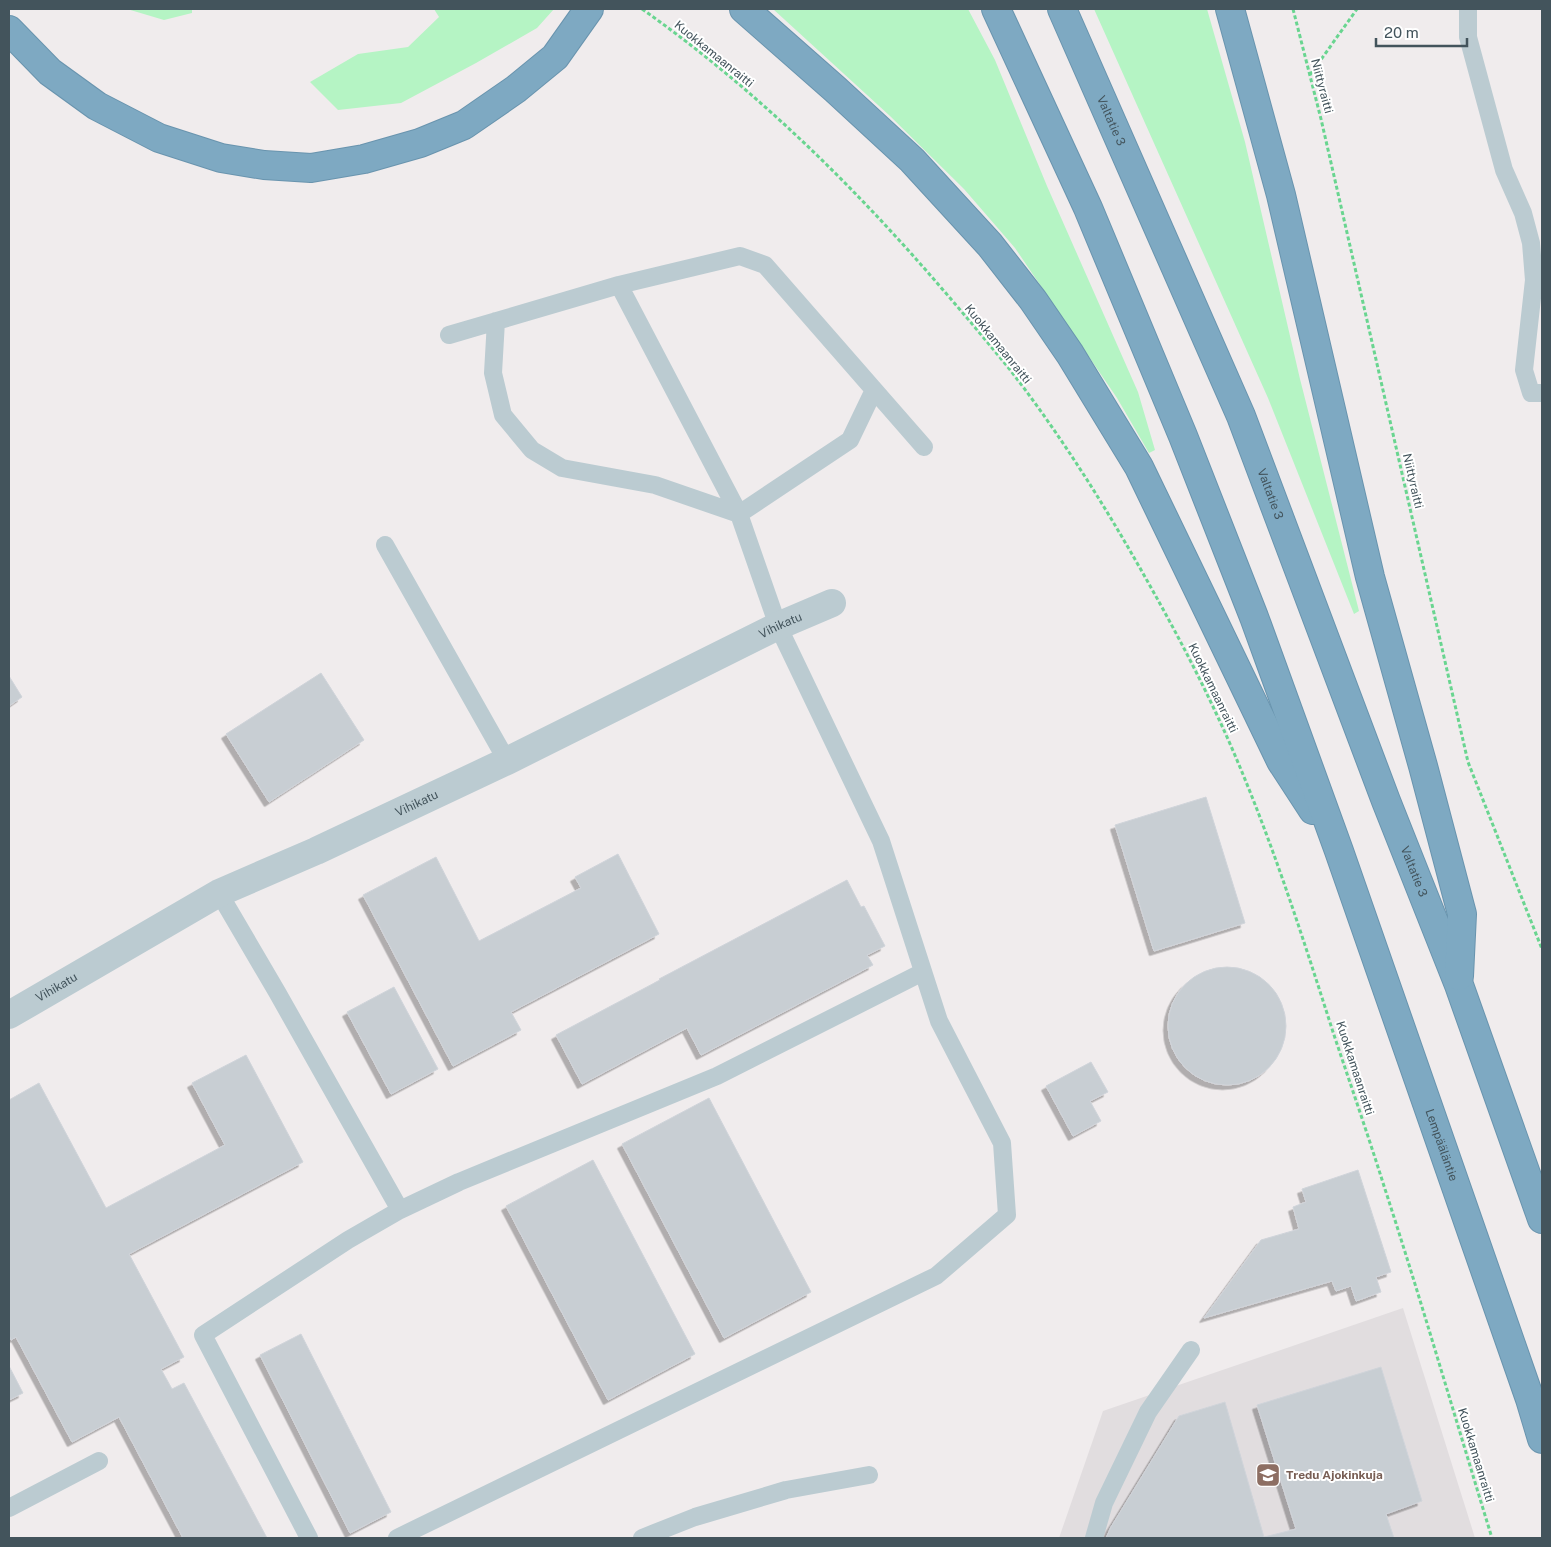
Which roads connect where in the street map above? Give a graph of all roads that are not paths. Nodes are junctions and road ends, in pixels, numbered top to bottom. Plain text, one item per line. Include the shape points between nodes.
1 (744, 9) edge
2 (996, 9) edge
3 (1062, 9) edge
4 (1230, 9) edge
5 (1468, 9) edge
6 (589, 10) edge
7 (9, 30) edge
8 (619, 285) junction
9 (496, 321) junction
10 (449, 335) dead end
11 (874, 390) junction
12 (1542, 393) edge
13 (924, 447) dead end
14 (738, 514) junction
15 (385, 545) dead end
16 (832, 603) dead end
17 (778, 626) junction
18 (507, 761) junction
19 (1339, 851) junction
20 (219, 893) junction
21 (923, 972) junction
22 (1459, 985) junction
23 (9, 1015) edge
24 (400, 1210) junction
25 (1542, 1218) edge
26 (1191, 1350) dead end
27 (1542, 1439) edge
28 (99, 1462) dead end
29 (868, 1475) dead end
30 (9, 1508) edge
31 (308, 1538) edge
32 (397, 1538) edge
33 (642, 1538) edge
34 (1094, 1538) edge

1 - 19 highway via 912,160 990,245 1033,300 1139,467 1281,761
2 - 19 highway via 1088,208 1183,436 1254,617
3 - 22 highway, Valtatie 3 via 1241,416 1382,792
4 - 22 highway via 1281,195 1370,577 1462,914
5 - 12 lane via 1468,36 1504,170 1523,213 1531,243 1534,280 1524,370 1531,393
6 - 7 highway via 555,57 464,125 420,143 364,159 311,168 221,158 159,138 97,106 50,72
8 - 9 lane
8 - 11 lane via 740,256 766,265
8 - 14 lane
9 - 10 lane
9 - 14 lane via 494,373 503,415 532,450 562,468 655,485
11 - 13 lane
11 - 14 lane via 850,440
14 - 17 lane
15 - 18 lane
16 - 17 street, Vihikatu
17 - 18 street, Vihikatu
17 - 21 lane via 881,841
18 - 20 street, Vihikatu
19 - 27 highway, Lempääläntie
20 - 23 street, Vihikatu
20 - 24 lane
21 - 24 lane via 717,1076 459,1182
21 - 32 lane via 939,1021 1002,1143 1007,1216 936,1276
22 - 25 highway
24 - 31 lane via 348,1240 203,1335
26 - 34 lane via 1148,1412 1104,1503
28 - 30 lane
29 - 33 lane via 786,1490 695,1517

